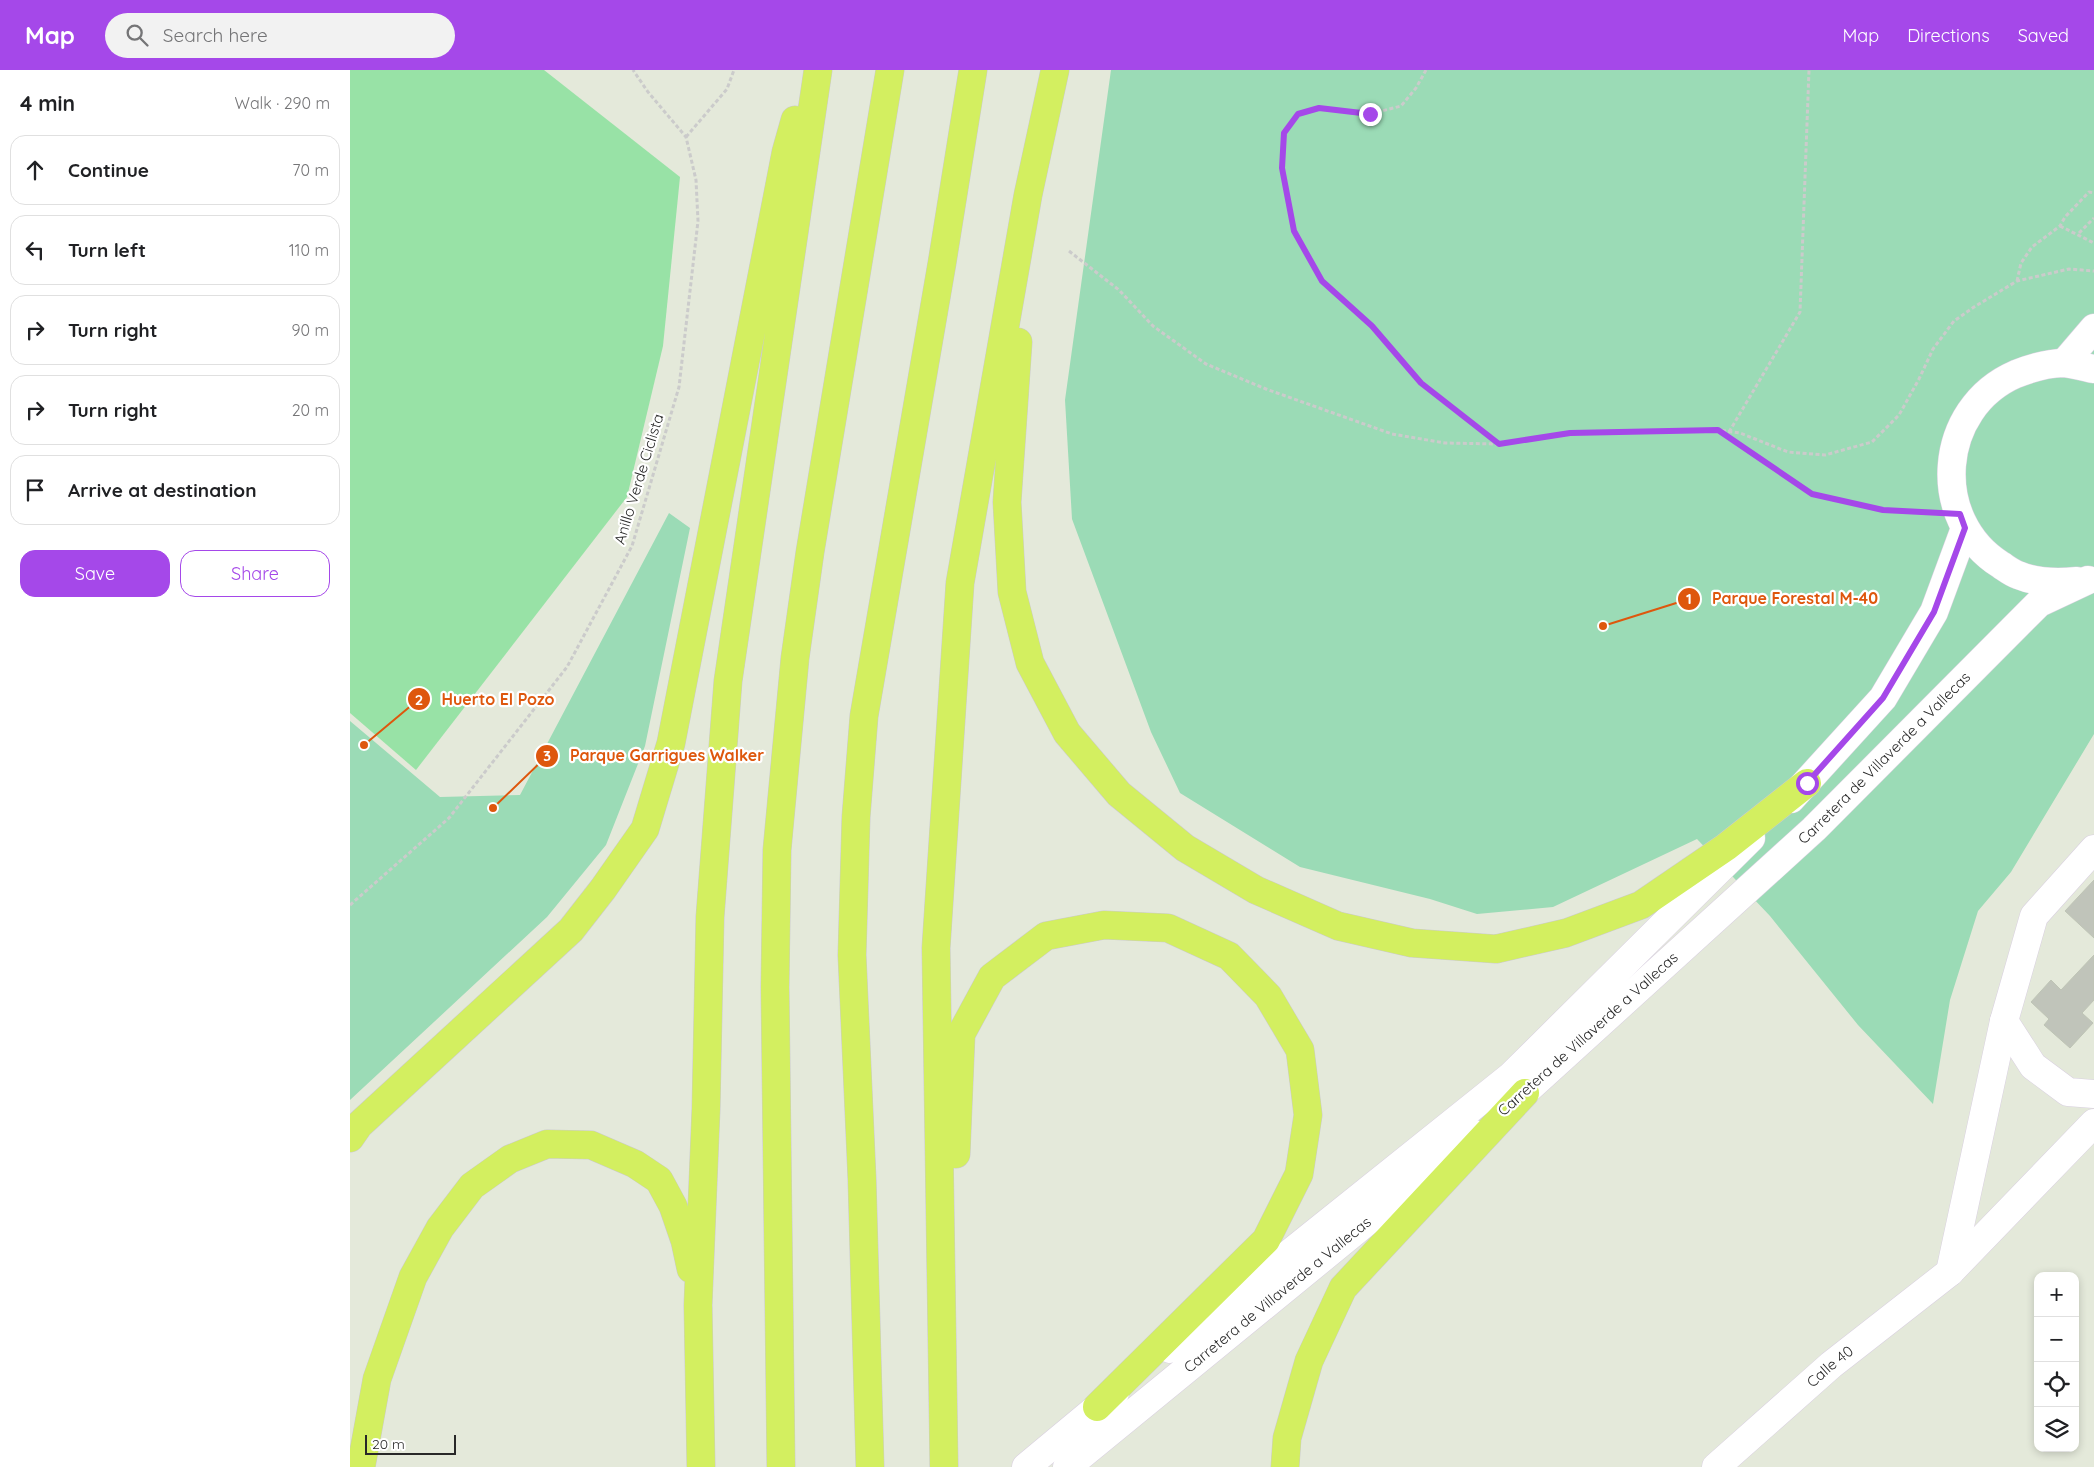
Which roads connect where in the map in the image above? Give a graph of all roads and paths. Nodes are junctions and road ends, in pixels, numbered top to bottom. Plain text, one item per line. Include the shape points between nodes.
1 (633, 70) edge
2 (734, 70) edge
3 (807, 70) edge
4 (818, 70) edge
5 (890, 70) edge
6 (973, 70) edge
7 (1055, 70) edge
8 (1426, 70) edge
9 (1809, 70) edge
10 (686, 137) junction
11 (2094, 192) edge
12 (1028, 194) junction
13 (2094, 218) edge
14 (2060, 226) junction
15 (2079, 234) junction
16 (2094, 243) edge
17 (1069, 251) dead end
18 (2094, 271) edge
19 (2017, 281) junction
20 (2094, 328) edge
21 (2064, 364) junction
22 (2094, 369) edge
23 (1718, 430) junction
24 (1729, 432) junction
25 (1499, 444) junction
26 (1962, 521) junction
27 (2091, 579) edge
28 (1807, 783) junction
29 (2094, 849) edge
30 (350, 905) edge
31 (2004, 1021) junction
32 (1525, 1093) junction
33 (2094, 1094) edge
34 (2094, 1123) edge
35 (350, 1138) edge
36 (1950, 1272) junction
37 (941, 1294) junction
38 (698, 1305) junction
39 (1097, 1407) junction
40 (361, 1467) edge
41 (701, 1467) edge
42 (781, 1467) edge
43 (870, 1467) edge
44 (944, 1467) edge
45 (1026, 1467) edge
46 (1067, 1467) edge
47 (1285, 1467) edge
48 (1716, 1467) edge

1 - 10 path, Anillo Verde Ciclista
2 - 10 path via 727,89
3 - 35 highway via 786,152 671,743 645,829 571,930 359,1125
4 - 38 highway via 728,681 710,916
5 - 42 highway via 810,552 795,658 777,850 775,987
6 - 43 highway via 864,716 856,817 852,955
7 - 12 highway
8 - 25 path via 1400,106 1370,114 1319,108 1298,114 1284,133 1282,168 1294,231 1322,281 1372,326 1421,383
9 - 24 path via 1800,312
10 - 30 path, Anillo Verde Ciclista via 696,180 698,221 679,387 632,546 556,682 449,818
11 - 14 path via 2089,192 2075,205
12 - 28 highway via 1007,502 1012,592 1030,663 1067,734 1119,794 1185,848 1256,890 1338,926 1412,943 1496,949 1566,933 1641,905 1726,846
12 - 37 highway via 960,584 936,948
13 - 15 path
14 - 15 path
14 - 19 path via 2032,247 2021,263
15 - 16 path
17 - 25 path via 1119,290 1153,326 1206,364 1392,434 1445,443
18 - 19 path via 2069,268
19 - 24 path via 1954,321 1933,349 1899,415 1872,442 1825,455 1788,452 1740,433
20 - 21 main road
21 - 22 main road
21 - 26 main road via 2032,367 2003,380 1978,401 1960,428 1951,459 1952,495
23 - 24 path
23 - 25 path via 1570,433
23 - 26 path via 1812,494 1883,510
26 - 27 main road via 1987,556 2017,575 2052,584
26 - 28 main road, Carretera de Villaverde a Vallecas via 1934,612 1883,698
27 - 32 main road, Carretera de Villaverde a Vallecas via 2039,603 1814,828
28 - 39 main road, Carretera de Villaverde a Vallecas via 1511,1076
29 - 31 main road via 2034,916
31 - 33 main road via 2033,1066 2068,1092
31 - 36 main road
32 - 46 main road, Carretera de Villaverde a Vallecas
32 - 47 highway via 1343,1288 1309,1361 1287,1438
34 - 36 main road, Calle 40
36 - 48 main road, Calle 40 via 1830,1365
37 - 39 highway via 954,1204 961,1034 992,977 1046,936 1104,925 1168,928 1229,956 1268,996 1300,1050 1308,1115 1299,1174 1266,1240
37 - 44 highway
38 - 40 highway via 685,1241 673,1206 659,1180 635,1164 591,1145 547,1144 510,1159 472,1186 440,1228 413,1277 377,1379
38 - 41 highway
39 - 45 main road, Carretera de Villaverde a Vallecas

